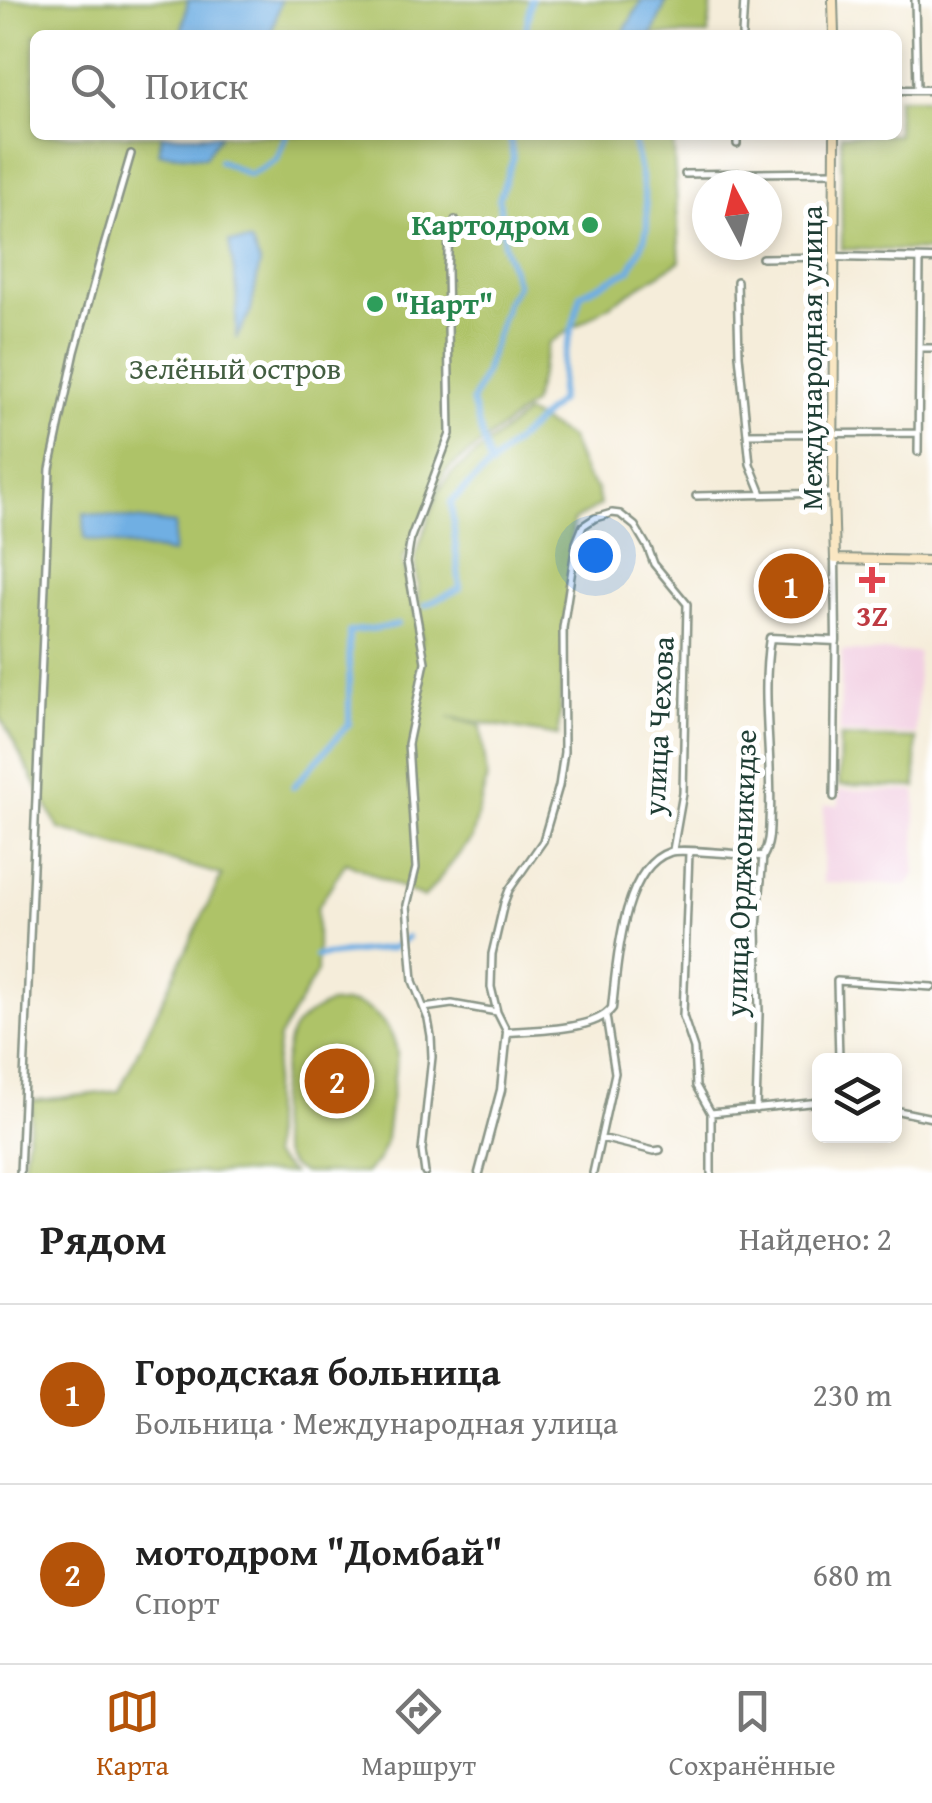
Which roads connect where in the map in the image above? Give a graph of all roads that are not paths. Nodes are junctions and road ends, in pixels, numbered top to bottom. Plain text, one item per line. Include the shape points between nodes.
1 (744, 0) edge
2 (833, 0) edge
3 (915, 0) edge
4 (742, 30) edge
5 (834, 30) edge
6 (917, 89) junction
7 (902, 90) edge
8 (932, 90) edge
9 (737, 140) edge
10 (835, 140) edge
11 (737, 144) dead end
12 (132, 154) dead end
13 (835, 172) junction
14 (685, 174) dead end
15 (455, 220) dead end
16 (835, 257) junction
17 (782, 258) edge
18 (920, 259) junction
19 (932, 259) edge
20 (738, 280) dead end
21 (920, 348) junction
22 (932, 348) edge
23 (918, 432) junction
24 (747, 434) junction
25 (834, 434) junction
26 (918, 452) dead end
27 (762, 494) junction
28 (833, 494) junction
29 (696, 496) dead end
30 (835, 558) junction
31 (932, 561) edge
32 (836, 641) junction
33 (834, 797) dead end
34 (673, 850) junction
35 (689, 852) junction
36 (763, 856) junction
37 (932, 987) edge
38 (424, 1008) junction
39 (497, 1012) junction
40 (606, 1016) junction
41 (507, 1032) junction
42 (839, 1053) edge
43 (812, 1103) edge
44 (756, 1108) junction
45 (902, 1112) edge
46 (711, 1113) junction
47 (932, 1118) edge
48 (600, 1138) junction
49 (660, 1150) dead end
50 (20, 1173) edge
51 (426, 1173) edge
52 (479, 1173) edge
53 (593, 1173) edge
54 (711, 1173) edge

1 - 4 street
2 - 5 main road
3 - 6 street
6 - 7 street
6 - 8 street
9 - 11 street
10 - 13 main road, Международная улица
12 - 50 street via 75,352 50,469
13 - 14 street
13 - 16 main road, Международная улица
15 - 38 street via 447,268 450,434 407,562 424,662 408,744 416,868 407,906 413,981
16 - 17 street
16 - 18 street
16 - 25 main road, Международная улица
18 - 19 street
18 - 21 street
20 - 24 street
21 - 22 street
21 - 23 street
23 - 25 street
23 - 26 street
24 - 25 street
24 - 27 street
25 - 28 main road, Международная улица
27 - 28 street
27 - 29 street
28 - 30 main road, Международная улица
30 - 31 main road
30 - 32 street, Международная улица
32 - 33 street, Международная улица
32 - 36 street, улица Орджоникидзе via 770,638 769,847
34 - 35 street
34 - 39 street, улица Чехова via 683,793 687,604 654,564 635,526 612,513 583,526 576,543 563,628 559,786 543,840 504,904 492,954
34 - 40 street via 647,868 634,894
35 - 36 street
35 - 46 street, улица Чехова via 684,1016 696,1086
36 - 44 street, улица Орджоникидзе
37 - 42 street via 837,981
38 - 39 street via 452,1004
38 - 51 street via 432,1056 422,1151
39 - 41 street
40 - 41 street
40 - 48 street via 615,1073
41 - 52 street via 501,1090
43 - 44 street
44 - 46 street
45 - 47 street
46 - 54 street, улица Чехова
48 - 49 street
48 - 53 street

